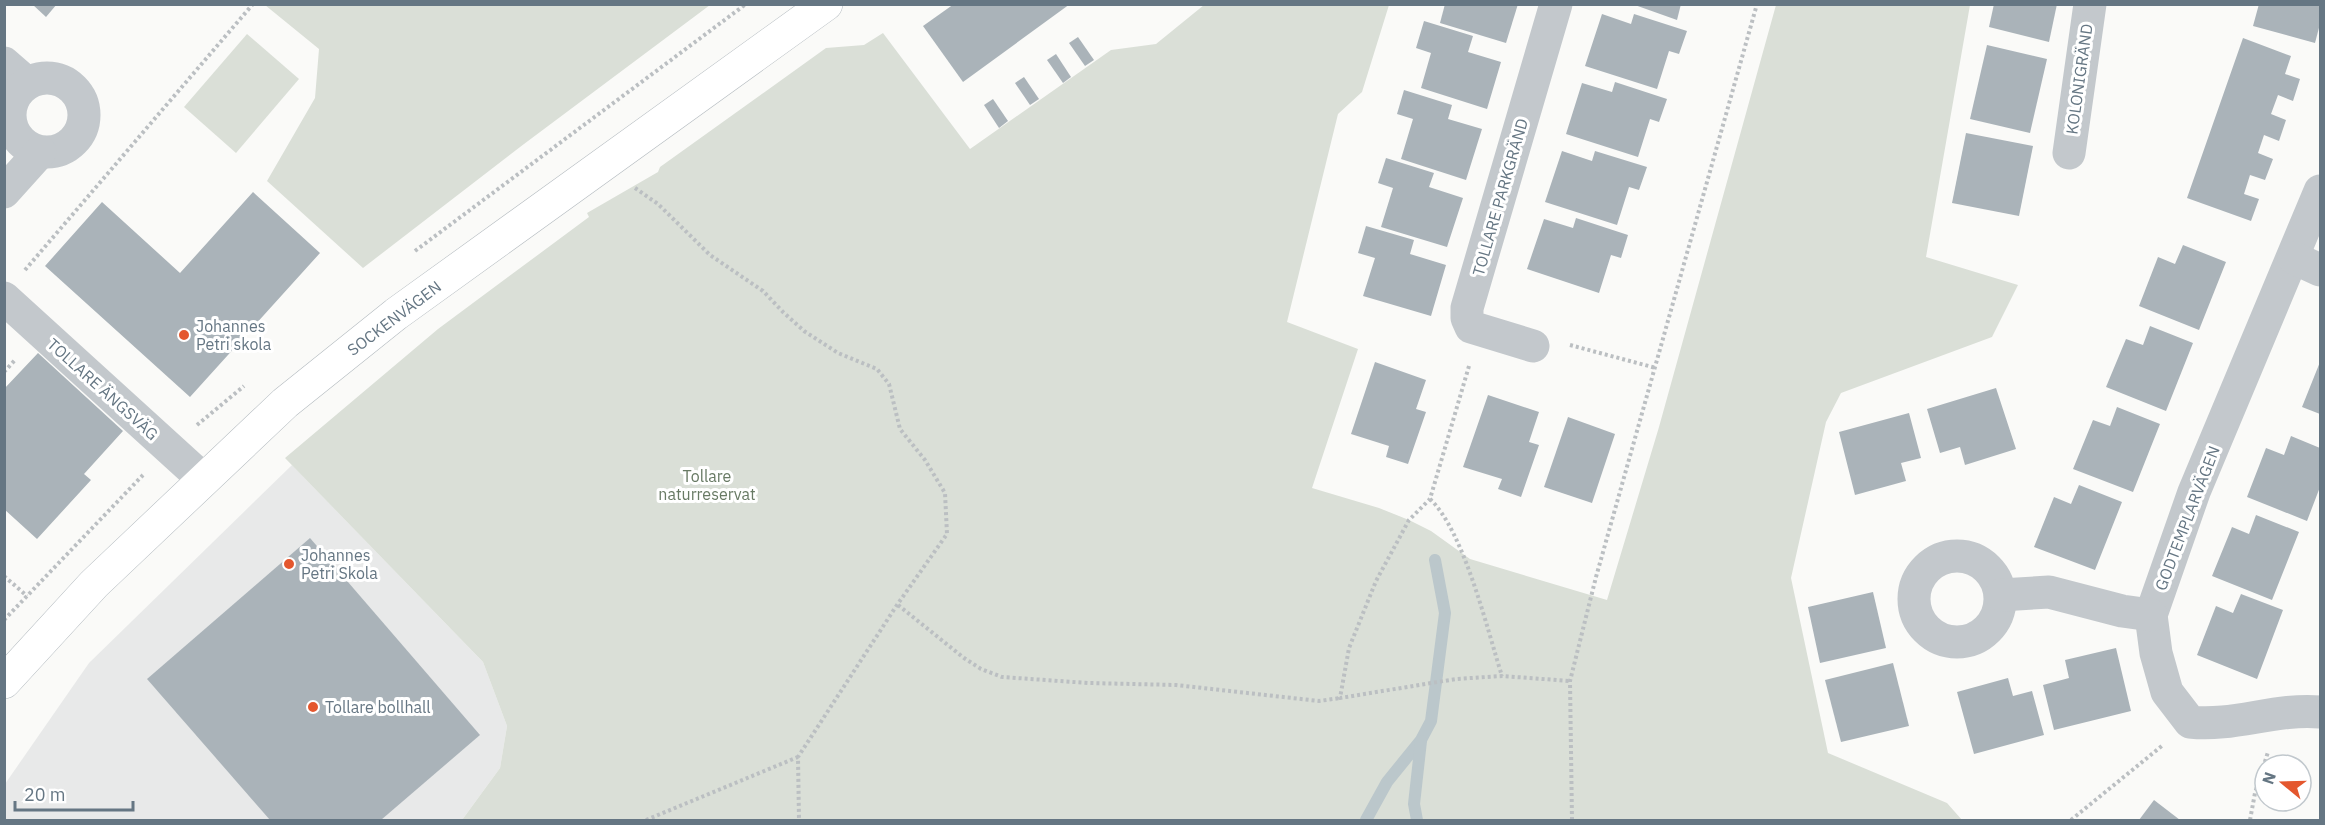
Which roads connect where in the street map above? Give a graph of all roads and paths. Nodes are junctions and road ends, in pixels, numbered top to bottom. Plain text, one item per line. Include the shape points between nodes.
1 (253, 4) edge
2 (826, 4) edge
3 (1556, 4) edge
4 (1757, 4) edge
5 (2090, 4) edge
6 (16, 73) edge
7 (40, 152) junction
8 (2069, 153) dead end
9 (630, 184) dead end
10 (4, 192) edge
11 (2320, 192) edge
12 (2307, 264) edge
13 (12, 287) edge
14 (1478, 330) junction
15 (1533, 346) joint
16 (1656, 368) junction
17 (203, 479) junction
18 (1431, 500) junction
19 (4, 576) edge
20 (2001, 595) dead end
21 (27, 596) dead end
22 (897, 605) junction
23 (2151, 615) junction
24 (1502, 676) junction
25 (1570, 681) junction
26 (4, 682) edge
27 (1340, 699) junction
28 (2320, 712) edge
29 (2171, 738) dead end
30 (2270, 745) dead end
31 (798, 757) junction
32 (646, 820) edge
33 (799, 820) edge
34 (1572, 820) edge
35 (2071, 820) edge
36 (2250, 820) edge

1 - 13 path
2 - 17 street, SOCKENVÄGEN via 396,314 285,403
3 - 14 street, TOLLARE PARKGRÄND via 1467,308 1471,327
4 - 16 path
5 - 8 street, KOLONIGRÄND
6 - 7 street via 9,121 21,143
6 - 7 street via 56,78 76,91 82,102 82,127 76,138 56,152
7 - 10 street
9 - 22 path via 658,204 710,255 763,291 804,331 838,353 877,369 888,384 900,429 945,493 947,534
11 - 12 street, GODTEMPLARVÄGEN
12 - 23 street, GODTEMPLARVÄGEN via 2194,492
13 - 17 street, TOLLARE ÄNGSVÄG
14 - 15 street
14 - 18 path
15 - 16 path via 1569,345
16 - 25 path
17 - 26 street, SOCKENVÄGEN via 93,584
18 - 24 path via 1452,528
18 - 27 path via 1409,520 1376,581 1349,648
19 - 21 path
20 - 23 street via 2049,592
22 - 27 path via 964,658 1002,677 1176,685 1318,701
22 - 31 path
23 - 28 street, GODTEMPLARVÄGEN via 2167,692 2190,722 2209,724 2280,712
24 - 25 path
24 - 27 path via 1456,679
25 - 34 path
29 - 35 path
30 - 36 path
31 - 32 path
31 - 33 path

